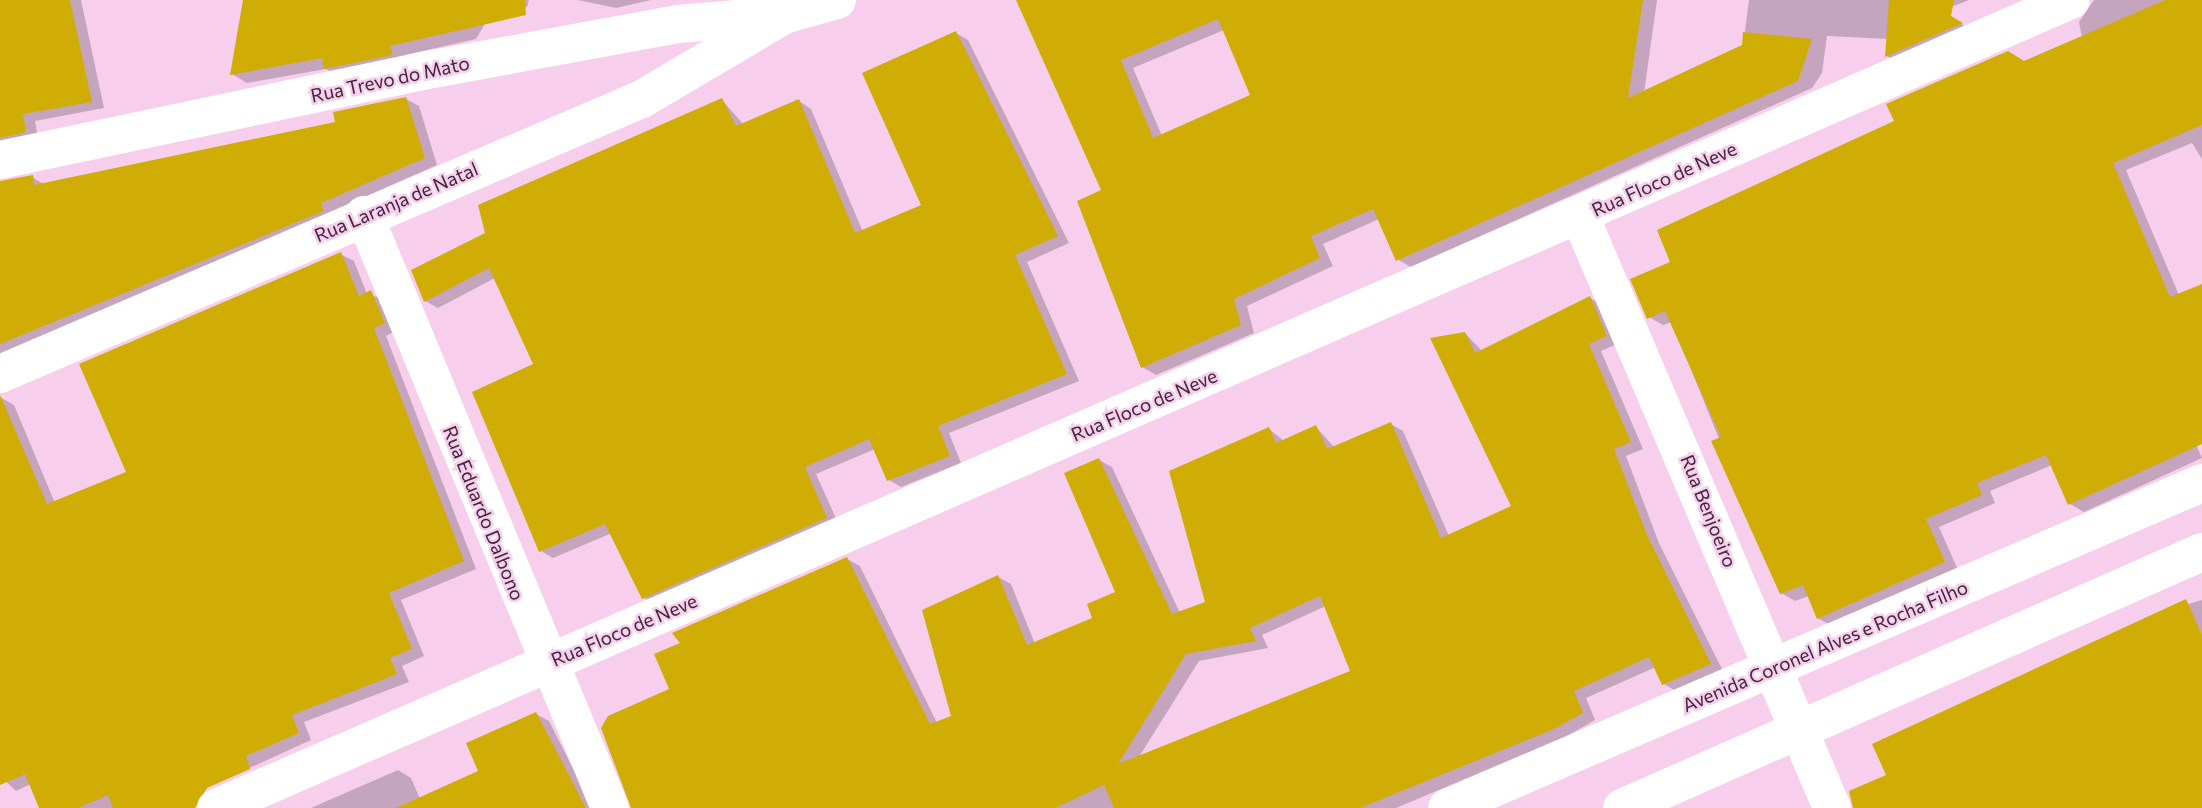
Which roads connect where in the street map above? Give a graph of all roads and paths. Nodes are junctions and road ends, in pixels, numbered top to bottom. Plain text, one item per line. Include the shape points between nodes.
1 (837, 0) edge
2 (2071, 0) edge
3 (783, 7) edge
4 (0, 160) edge
5 (364, 215) junction
6 (1580, 216) junction
7 (0, 374) edge
8 (2202, 483) edge
9 (2202, 552) edge
10 (546, 664) junction
11 (1773, 668) junction
12 (1802, 733) junction
13 (216, 808) edge
14 (610, 808) edge
15 (1447, 808) edge
16 (1622, 808) edge
17 (1832, 808) edge

1 - 3 street
2 - 6 street, Rua Floco de Neve
3 - 4 street, Rua Trevo do Mato via 446,66
3 - 5 street, Rua Laranja de Natal via 642,99
5 - 7 street, Rua Laranja de Natal
5 - 10 street, Rua Eduardo Dalbono
6 - 10 street, Rua Floco de Neve
6 - 11 street, Rua Benjoeiro
8 - 11 street, Avenida Coronel Alves e Rocha Filho
9 - 12 street
10 - 13 street, Rua Floco de Neve
10 - 14 street, Rua Eduardo Dalbono
11 - 12 street, Rua Benjoeiro
11 - 15 street, Avenida Coronel Alves e Rocha Filho
12 - 16 street
12 - 17 street, Rua Benjoeiro

